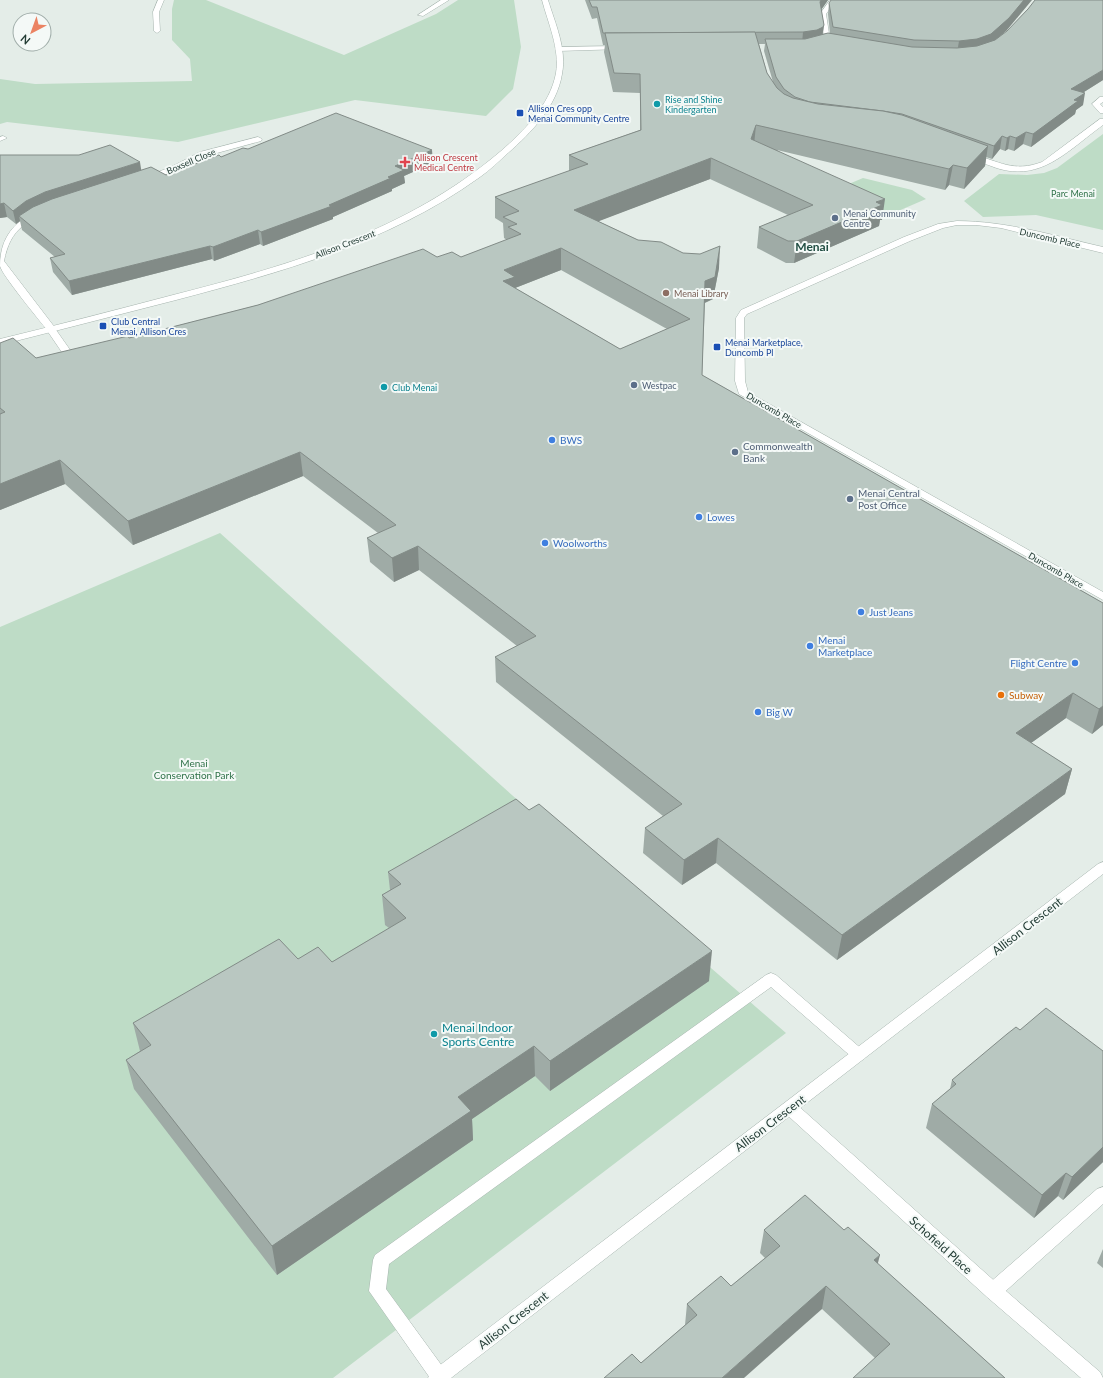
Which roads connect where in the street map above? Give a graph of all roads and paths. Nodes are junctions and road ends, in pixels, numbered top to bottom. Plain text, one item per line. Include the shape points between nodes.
1 (161, 0) edge
2 (446, 0) edge
3 (545, 0) edge
4 (833, 0) edge
5 (421, 15) dead end
6 (157, 31) dead end
7 (826, 41) junction
8 (840, 44) edge
9 (818, 45) edge
10 (631, 48) edge
11 (558, 49) junction
12 (1103, 99) edge
13 (1103, 111) edge
14 (1103, 121) edge
15 (258, 139) dead end
16 (961, 152) edge
17 (138, 180) edge
18 (45, 212) edge
19 (1103, 250) edge
20 (1, 252) edge
21 (51, 329) junction
22 (0, 342) edge
23 (84, 364) edge
24 (1103, 597) edge
25 (1103, 867) edge
26 (859, 1055) junction
27 (790, 1108) junction
28 (1103, 1194) edge
29 (992, 1291) junction
30 (438, 1377) edge
31 (1094, 1378) edge

1 - 6 street via 156,12
2 - 5 street
3 - 11 street, Allison Crescent
4 - 7 street via 823,14 828,37
7 - 8 street
7 - 9 street
10 - 11 street
11 - 21 street, Allison Crescent via 560,68 556,85 544,111 504,154 448,196 376,232 294,263 196,292
12 - 13 street via 1096,104
14 - 16 street via 1045,164 1034,168 998,166
15 - 17 street, Boxsell Close via 203,154 174,168
18 - 20 street via 19,225 4,242
19 - 24 street, Duncomb Place via 1001,226 957,223 941,226 814,279 744,312 740,318 740,381 744,394
20 - 21 street via 0,261
21 - 22 street, Allison Crescent
21 - 23 street via 76,365
25 - 26 street, Allison Crescent
26 - 27 street, Allison Crescent
26 - 30 street via 771,979 381,1260 377,1291
27 - 29 street, Schofield Place
27 - 30 street, Allison Crescent
28 - 29 street
29 - 31 street, Schofield Place

